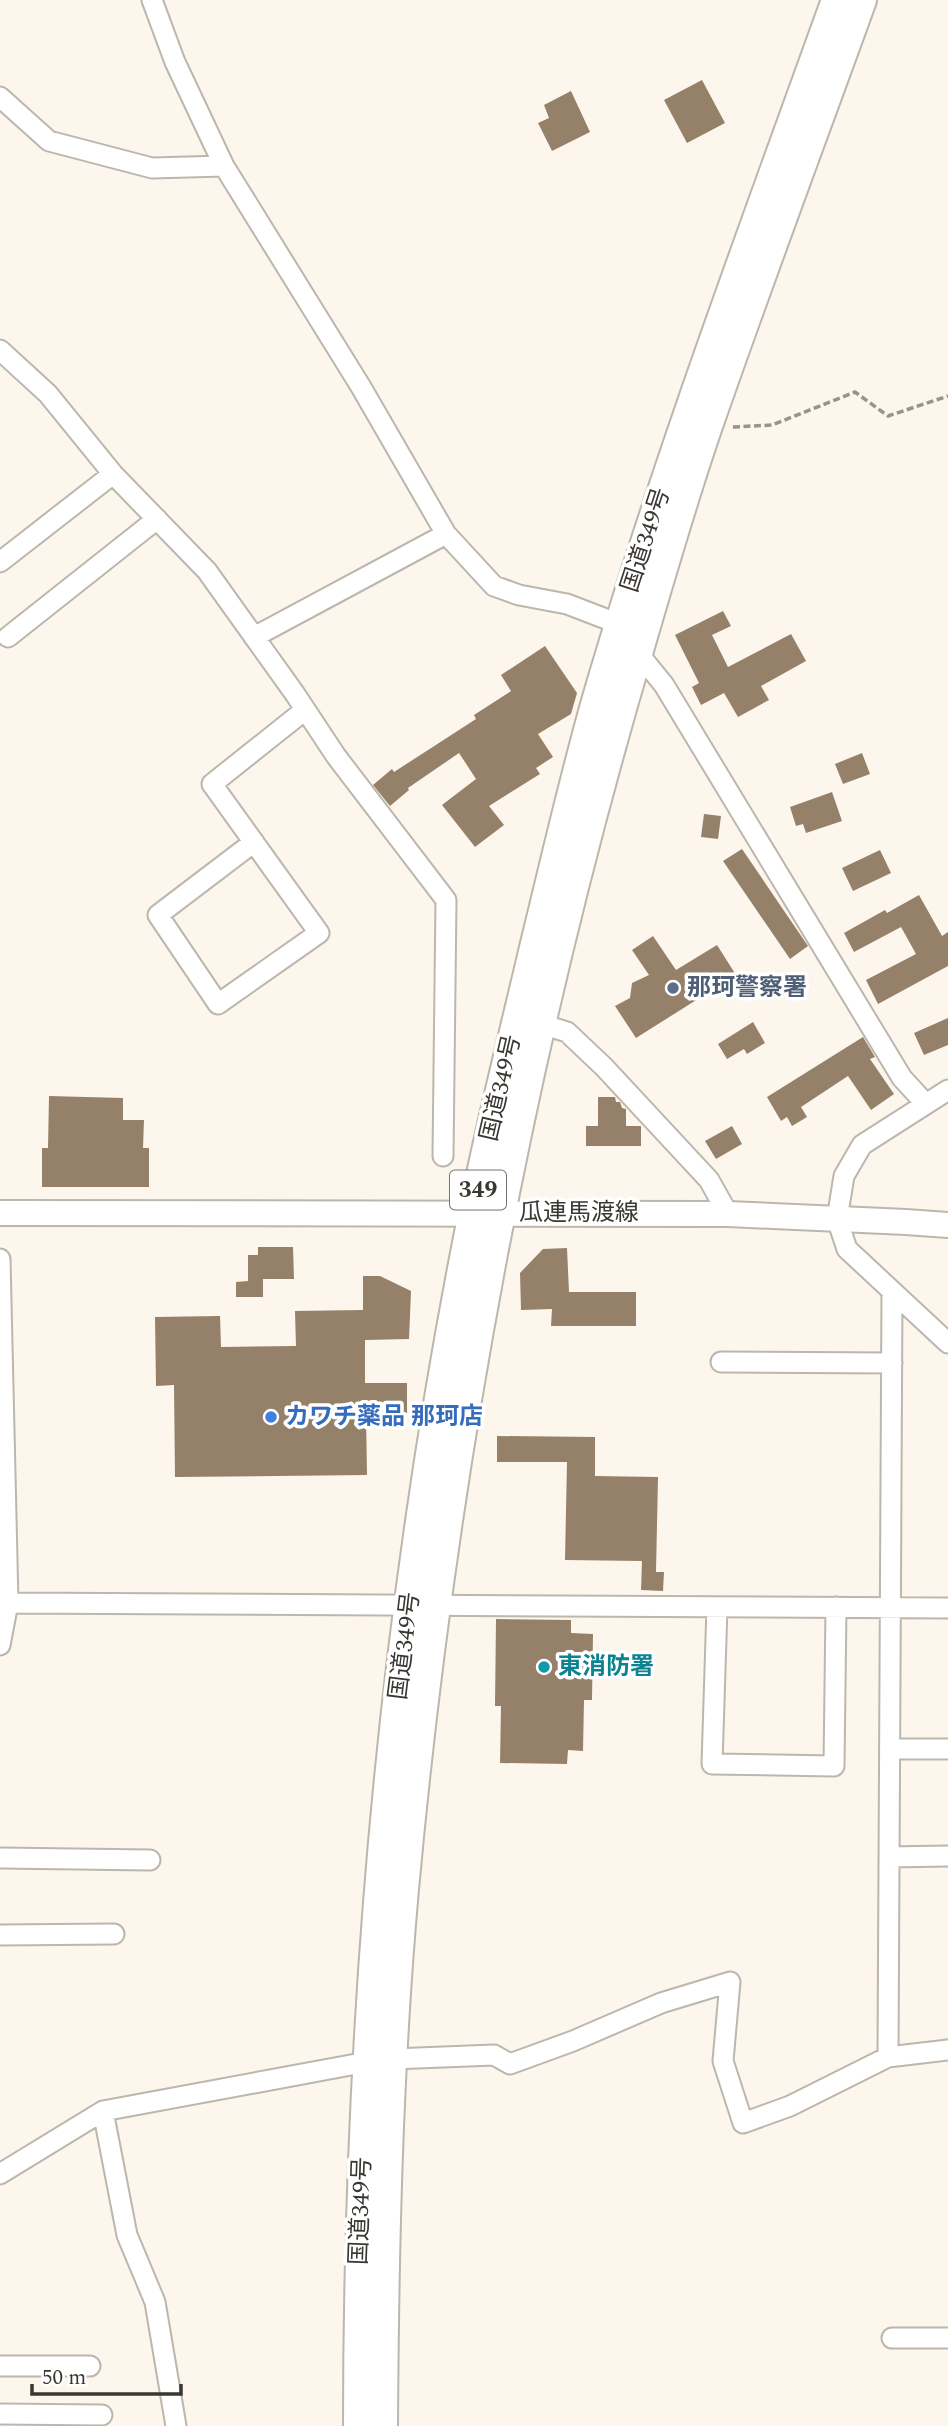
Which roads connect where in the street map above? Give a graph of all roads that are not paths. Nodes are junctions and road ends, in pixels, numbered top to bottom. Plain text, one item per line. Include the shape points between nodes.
1 (152, 0) edge
2 (836, 0) edge
3 (862, 0) edge
4 (0, 97) edge
5 (224, 166) junction
6 (0, 350) edge
7 (113, 474) junction
8 (156, 519) junction
9 (446, 534) junction
10 (0, 562) edge
11 (619, 624) junction
12 (8, 636) dead end
13 (254, 636) junction
14 (638, 653) junction
15 (305, 710) junction
16 (254, 842) junction
17 (541, 1024) junction
18 (948, 1090) edge
19 (925, 1103) junction
20 (443, 1156) dead end
21 (0, 1213) edge
22 (501, 1213) junction
23 (473, 1214) junction
24 (728, 1214) junction
25 (837, 1219) junction
26 (948, 1226) edge
27 (0, 1259) edge
28 (892, 1292) junction
29 (948, 1343) edge
30 (721, 1362) dead end
31 (892, 1363) junction
32 (4, 1600) edge
33 (423, 1605) junction
34 (717, 1607) junction
35 (836, 1608) junction
36 (890, 1608) junction
37 (948, 1608) edge
38 (0, 1644) edge
39 (890, 1749) junction
40 (948, 1749) edge
41 (948, 1856) edge
42 (889, 1857) junction
43 (0, 1858) edge
44 (150, 1860) dead end
45 (114, 1934) dead end
46 (0, 1935) edge
47 (948, 2050) edge
48 (888, 2057) junction
49 (380, 2060) junction
50 (103, 2111) junction
51 (0, 2174) edge
52 (892, 2338) dead end
53 (948, 2338) edge
54 (0, 2365) edge
55 (90, 2366) dead end
56 (0, 2414) edge
57 (102, 2415) dead end
58 (176, 2426) edge
59 (358, 2426) edge
60 (383, 2426) edge

1 - 5 street via 175,62
2 - 11 highway, 国道349号 / 349 via 683,425
3 - 14 highway, 国道349号 / 349 via 708,428
4 - 5 street via 49,141 152,168
5 - 9 street
6 - 7 street via 48,394
7 - 8 street
7 - 10 street
8 - 12 street
8 - 13 street via 207,571
9 - 11 street via 494,586 567,604
9 - 13 street
11 - 14 street
11 - 23 highway, 国道349号 / 349 via 571,793
13 - 15 street
14 - 17 highway, 国道349号 / 349
14 - 19 street via 664,685 902,1078
15 - 16 street via 212,784
15 - 20 street via 446,900
16 - 16 street via 319,933 218,1004 158,915
17 - 22 highway, 国道349号 / 349
17 - 24 street via 567,1032 604,1067 709,1180
18 - 19 street
19 - 25 street via 862,1145 844,1176
21 - 23 main road, 瓜連馬渡線
22 - 23 main road, 瓜連馬渡線
22 - 24 main road, 瓜連馬渡線
22 - 33 highway, 国道349号 / 349 via 454,1482
23 - 33 highway, 国道349号 / 349 via 427,1476
24 - 25 main road, 瓜連馬渡線
25 - 26 main road, 瓜連馬渡線
25 - 28 street via 847,1249
27 - 32 street
28 - 29 street
28 - 31 street
30 - 31 street
31 - 36 street
32 - 33 street
32 - 38 street
33 - 34 street
33 - 49 highway, 国道349号 / 349 via 379,1890
34 - 35 street
34 - 35 street via 712,1764 834,1766
35 - 36 street
36 - 37 street
36 - 39 street
39 - 40 street
39 - 42 street
41 - 42 street
42 - 48 street
43 - 44 street
45 - 46 street
47 - 48 street
48 - 49 street via 743,2123 723,2060 730,1982 661,2003 510,2064 494,2054
49 - 50 street
49 - 59 highway, 国道349号 / 349 via 358,2281
49 - 60 highway, 国道349号 / 349
50 - 51 street
50 - 58 street via 127,2235 155,2302
52 - 53 street
54 - 55 street
56 - 57 street

